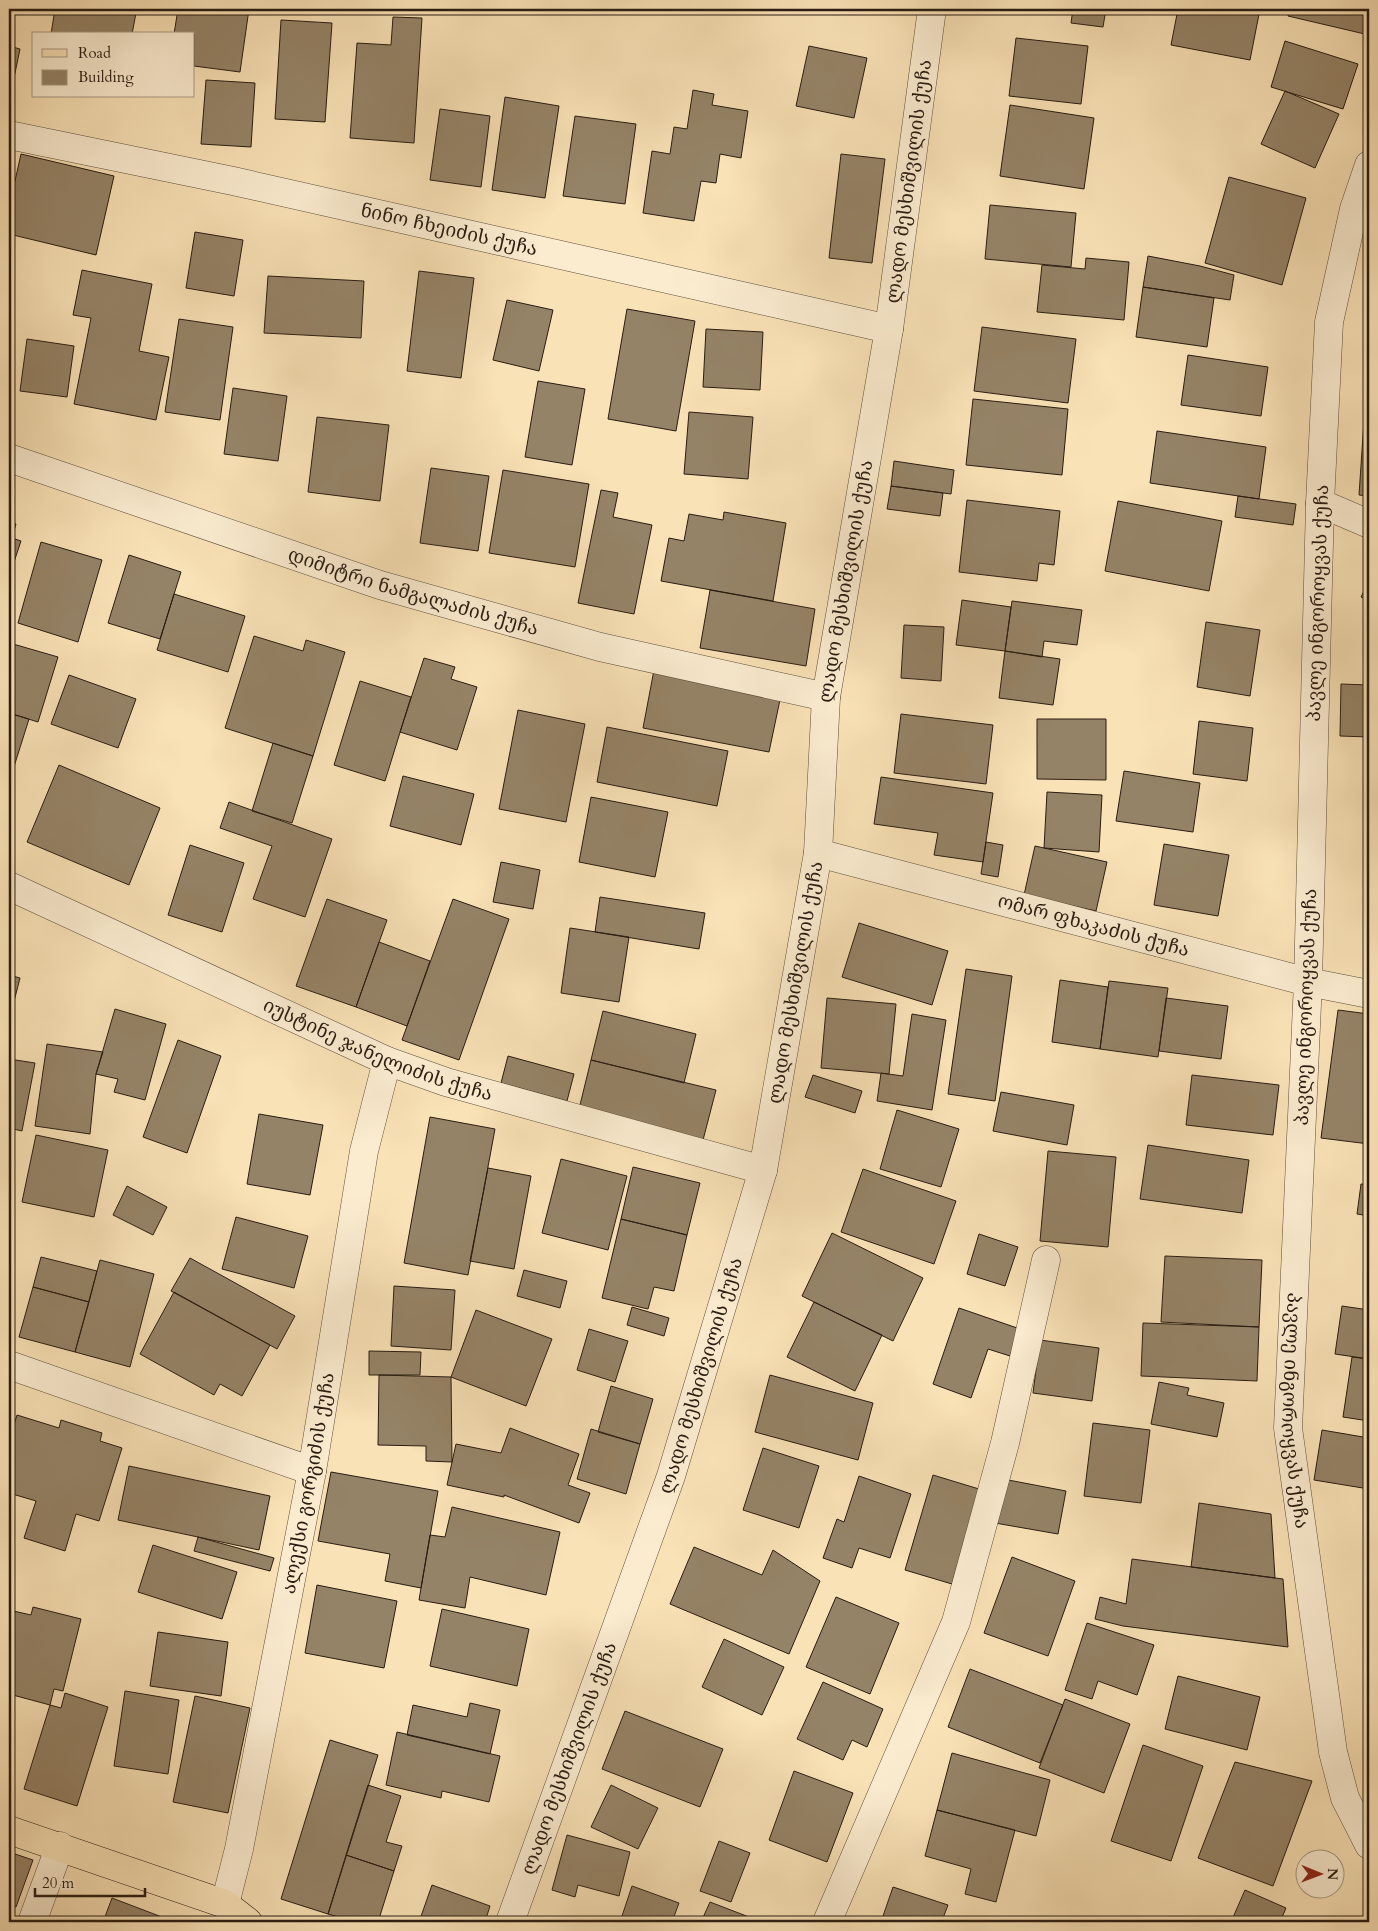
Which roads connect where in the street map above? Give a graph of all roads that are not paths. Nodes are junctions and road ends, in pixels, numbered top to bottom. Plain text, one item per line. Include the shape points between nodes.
1 (932, 9) edge
2 (9, 136) edge
3 (1369, 165) edge
4 (889, 329) junction
5 (9, 458) edge
6 (1320, 503) junction
7 (1369, 524) edge
8 (826, 697) junction
9 (818, 853) junction
10 (9, 886) edge
11 (1308, 982) junction
12 (1369, 994) edge
13 (387, 1062) junction
14 (763, 1170) junction
15 (1046, 1260) dead end
16 (9, 1365) edge
17 (312, 1471) junction
18 (9, 1830) edge
19 (1369, 1845) edge
20 (60, 1846) junction
21 (225, 1904) junction
22 (32, 1922) edge
23 (248, 1922) edge
24 (510, 1922) edge
25 (827, 1922) edge

1 - 4 street, ლადო მესხიშვილის ქუჩა
2 - 4 street, ნინო ჩხეიძის ქუჩა via 233,181
3 - 6 street, პავლე ინგოროყვას ქუჩა via 1354,209 1329,322
4 - 8 street, ლადო მესხიშვილის ქუჩა
5 - 8 street, დიმიტრი ნამგალაძის ქუჩა via 380,585 600,646
6 - 7 street
6 - 11 street, პავლე ინგოროყვას ქუჩა
8 - 9 street, ლადო მესხიშვილის ქუჩა
9 - 11 street, ომარ ფხაკაძის ქუჩა
9 - 14 street, ლადო მესხიშვილის ქუჩა
10 - 13 street, იუსტინე ჯანელიძის ქუჩა
11 - 12 street, ომარ ფხაკაძის ქუჩა
11 - 19 street, პავლე ინგოროყვას ქუჩა via 1288,1428 1333,1752 1345,1798
13 - 14 street, იუსტინე ჯანელიძის ქუჩა via 446,1082
13 - 17 street, ალექსი გორგიძის ქუჩა via 364,1151
14 - 24 street, ლადო მესხიშვილის ქუჩა via 671,1476
15 - 25 street via 1004,1443 956,1622
16 - 17 street
17 - 21 street, ალექსი გორგიძის ქუჩა via 239,1849
18 - 20 main road
20 - 21 main road
20 - 22 street
21 - 23 main road

